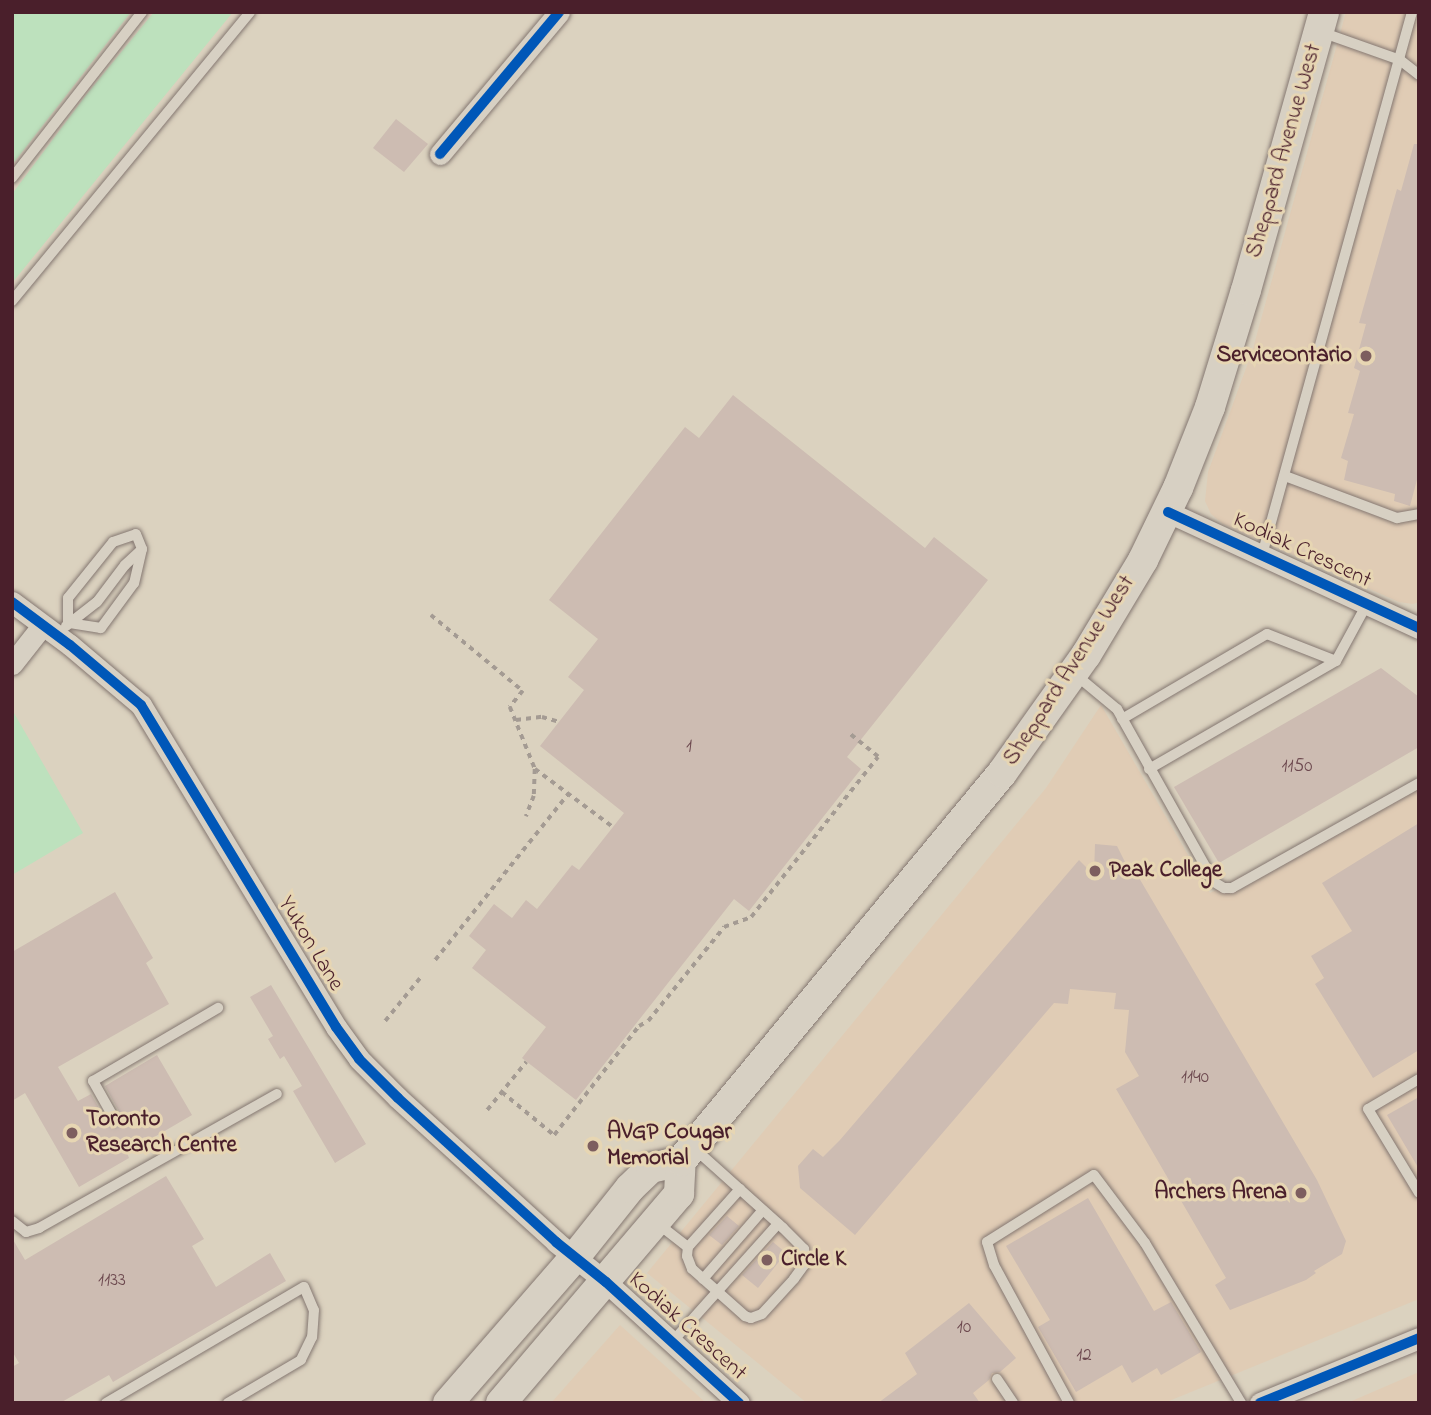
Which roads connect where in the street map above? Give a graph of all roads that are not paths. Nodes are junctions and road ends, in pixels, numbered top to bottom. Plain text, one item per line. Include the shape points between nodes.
1 (142, 12) edge
2 (250, 12) edge
3 (559, 12) edge
4 (1412, 12) edge
5 (1321, 22) edge
6 (1399, 60) junction
7 (1419, 75) edge
8 (440, 154) dead end
9 (12, 178) edge
10 (12, 301) edge
11 (1285, 476) junction
12 (1168, 512) junction
13 (1419, 514) edge
14 (142, 549) junction
15 (1262, 555) junction
16 (12, 602) edge
17 (1367, 604) junction
18 (56, 628) junction
19 (1419, 628) edge
20 (1336, 661) junction
21 (12, 664) edge
22 (1073, 673) junction
23 (1122, 719) junction
24 (1149, 769) junction
25 (1419, 783) edge
26 (218, 1008) dead end
27 (1419, 1079) edge
28 (277, 1094) dead end
29 (115, 1120) dead end
30 (687, 1154) junction
31 (740, 1189) junction
32 (1419, 1193) edge
33 (763, 1210) junction
34 (12, 1221) edge
35 (655, 1222) junction
36 (778, 1224) junction
37 (688, 1247) junction
38 (575, 1257) junction
39 (703, 1279) junction
40 (606, 1282) junction
41 (716, 1291) junction
42 (1419, 1338) edge
43 (672, 1342) junction
44 (997, 1379) dead end
45 (106, 1403) edge
46 (228, 1403) edge
47 (448, 1403) edge
48 (501, 1403) edge
49 (739, 1403) edge
50 (1013, 1403) edge
51 (1069, 1403) edge
52 (1241, 1403) edge
53 (1261, 1403) edge

1 - 9 lane
2 - 10 lane
3 - 8 street
4 - 6 lane
5 - 6 lane
5 - 12 main road, Sheppard Avenue West via 1246,290 1209,407
6 - 7 lane
6 - 11 lane
11 - 13 lane via 1397,518
11 - 15 lane
12 - 15 street, Kodiak Crescent
12 - 22 main road, Sheppard Avenue West
14 - 18 lane via 97,602
14 - 18 lane via 134,583 101,628
14 - 18 lane via 136,534 113,542 68,598
15 - 17 street, Kodiak Crescent
16 - 18 street, Yukon Lane
17 - 19 street, Kodiak Crescent
17 - 20 lane
18 - 21 street
18 - 38 street, Yukon Lane via 141,705 359,1059
20 - 23 lane via 1267,634
20 - 24 lane
22 - 23 lane via 1111,701
22 - 30 main road, Sheppard Avenue West via 1002,773
23 - 24 lane
24 - 25 lane via 1214,882 1224,888 1232,888
26 - 29 lane via 93,1081
27 - 32 lane via 1368,1109
28 - 34 lane via 40,1228 26,1232
30 - 31 lane
30 - 35 main road via 679,1194
30 - 38 main road via 651,1168
31 - 33 lane
31 - 37 lane
33 - 36 lane
33 - 39 lane
35 - 37 lane
35 - 40 main road
36 - 41 lane
36 - 41 lane via 804,1249 804,1265 762,1314 745,1316
37 - 39 lane via 688,1262
38 - 40 street, Yukon Lane
38 - 47 main road
39 - 41 lane
40 - 43 street, Kodiak Crescent
40 - 48 main road
41 - 43 lane
42 - 53 street
43 - 49 street, Kodiak Crescent
44 - 50 lane
45 - 46 lane via 304,1287 314,1310 312,1337 301,1360
51 - 52 lane via 994,1265 987,1242 1094,1175 1145,1243

